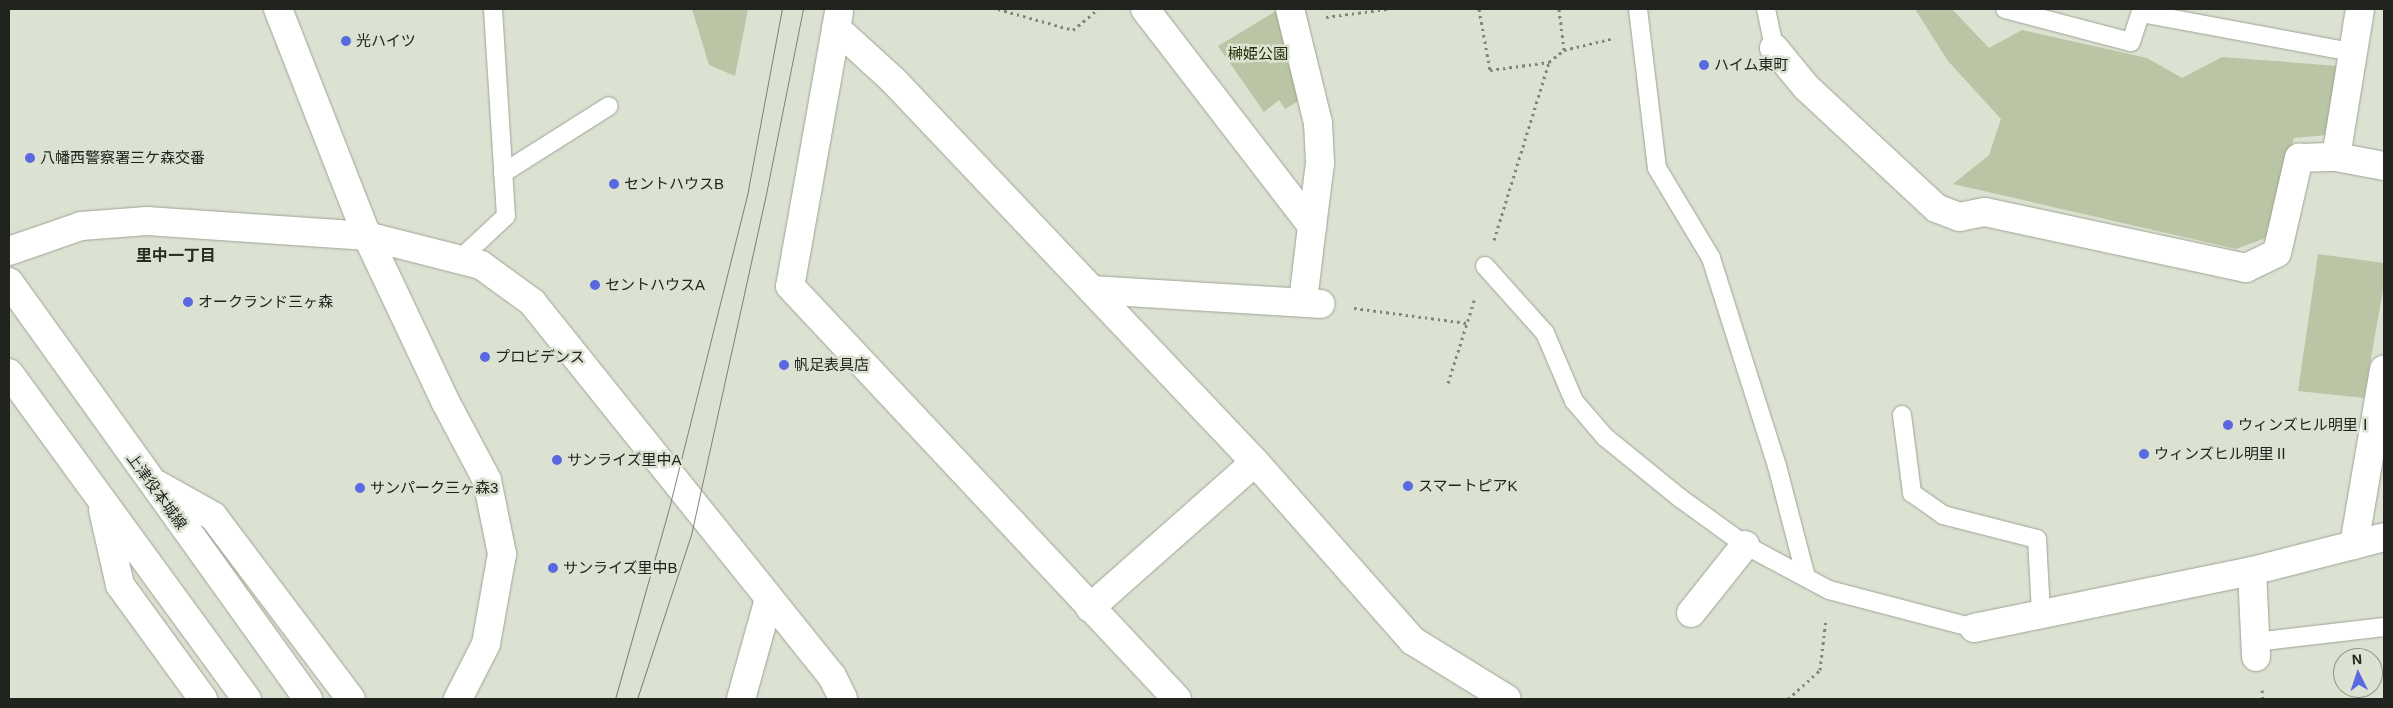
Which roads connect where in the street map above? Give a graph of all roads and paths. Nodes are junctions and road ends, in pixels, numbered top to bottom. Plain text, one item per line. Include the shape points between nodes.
1 (278, 9) edge
2 (493, 9) edge
3 (998, 9) edge
4 (1098, 9) edge
5 (1145, 9) edge
6 (1388, 9) edge
7 (1479, 9) edge
8 (1559, 9) edge
9 (1638, 9) edge
10 (1766, 9) edge
11 (2005, 9) edge
12 (2360, 9) edge
13 (2142, 11) edge
14 (1291, 15) edge
15 (838, 18) edge
16 (1640, 31) junction
17 (1774, 48) joint
18 (1564, 50) junction
19 (2350, 52) junction
20 (1549, 62) junction
21 (610, 106) dead end
22 (2336, 157) junction
23 (2384, 166) edge
24 (503, 172) junction
25 (1312, 226) junction
26 (367, 236) junction
27 (9, 251) edge
28 (459, 260) junction
29 (1485, 266) junction
30 (9, 282) edge
31 (1093, 290) junction
32 (1312, 303) junction
33 (1467, 323) junction
34 (2384, 370) edge
35 (9, 373) edge
36 (1448, 383) dead end
37 (1902, 415) dead end
38 (1255, 462) junction
39 (148, 479) junction
40 (101, 499) junction
41 (2384, 537) edge
42 (1745, 545) junction
43 (2354, 545) junction
44 (2252, 571) junction
45 (1806, 577) junction
46 (1829, 590) junction
47 (769, 599) junction
48 (1090, 608) junction
49 (1691, 613) dead end
50 (2041, 613) junction
51 (2384, 627) edge
52 (1974, 628) joint
53 (2255, 650) joint
54 (203, 699) edge
55 (247, 699) edge
56 (308, 699) edge
57 (351, 699) edge
58 (458, 699) edge
59 (741, 699) edge
60 (843, 699) edge
61 (1177, 699) edge
62 (1507, 699) edge
63 (1788, 699) edge

1 - 26 street
2 - 24 lane
3 - 4 path via 1073,30
5 - 25 street
6 - 14 path
7 - 20 path via 1490,70
8 - 18 path
9 - 16 lane
10 - 17 lane
11 - 13 lane via 2131,42
12 - 19 street
13 - 19 lane
14 - 25 street via 1318,123 1320,163
15 - 31 street
15 - 48 street via 790,286
16 - 18 path
16 - 45 lane via 1657,168 1711,258 1777,466
17 - 22 street via 1806,87 1936,208 1959,217 1985,212 2246,268 2277,254 2299,158
18 - 20 path
19 - 22 street
20 - 29 path
21 - 24 lane
22 - 23 street
24 - 28 lane via 506,216
25 - 32 street
26 - 27 street via 147,221 81,226
26 - 28 street
26 - 58 street via 445,401 487,480 502,554 486,644
28 - 47 street via 480,265 532,302
29 - 33 path
29 - 42 lane via 1545,333 1574,401 1605,437
30 - 39 street, 上津役本城線
31 - 32 street
31 - 38 street
32 - 33 path
33 - 36 path
34 - 43 street
35 - 40 street
37 - 50 lane via 1912,493 1943,515 2037,539
38 - 48 street
38 - 62 street via 1413,641
39 - 56 street, 上津役本城線
39 - 57 street via 213,516
40 - 54 street via 120,585
40 - 55 street
41 - 43 street
42 - 45 lane
42 - 49 street
43 - 44 street
44 - 50 street
44 - 53 street
45 - 46 lane
46 - 52 lane
46 - 63 path via 1820,670
47 - 59 street
47 - 60 street via 832,676
48 - 61 street
50 - 52 street
51 - 53 lane

